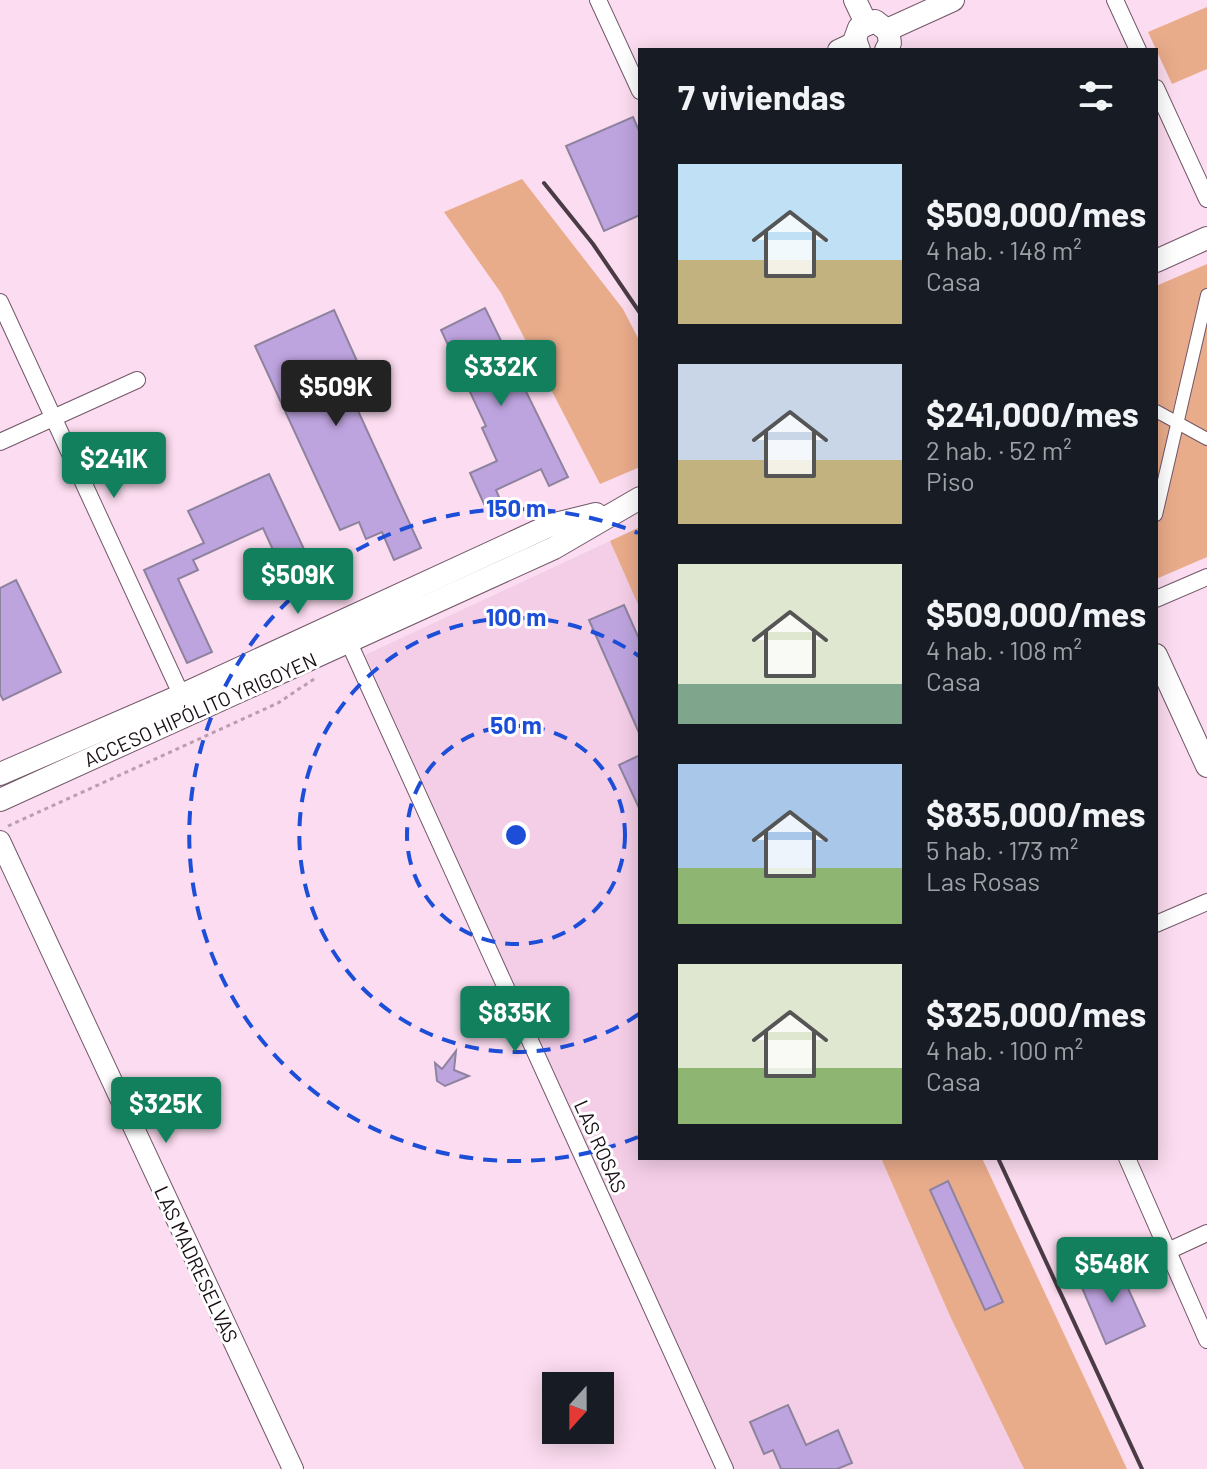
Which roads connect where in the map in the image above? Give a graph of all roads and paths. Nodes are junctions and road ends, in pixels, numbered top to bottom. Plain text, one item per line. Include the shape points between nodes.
1 (598, 0) edge
2 (855, 0) edge
3 (953, 0) edge
4 (1115, 0) edge
5 (863, 43) edge
6 (1137, 48) edge
7 (638, 87) edge
8 (1158, 92) edge
9 (1207, 199) edge
10 (1207, 238) edge
11 (1158, 260) edge
12 (1207, 295) edge
13 (0, 302) edge
14 (137, 380) dead end
15 (1158, 412) edge
16 (54, 419) junction
17 (1177, 423) junction
18 (1207, 439) edge
19 (0, 442) edge
20 (638, 499) edge
21 (1158, 506) edge
22 (1207, 577) edge
23 (1158, 598) edge
24 (344, 632) junction
25 (1158, 659) edge
26 (186, 704) junction
27 (1207, 766) edge
28 (0, 774) edge
29 (0, 800) edge
30 (0, 841) edge
31 (1207, 902) edge
32 (1158, 923) edge
33 (1128, 1160) edge
34 (1207, 1233) edge
35 (1168, 1251) junction
36 (1207, 1340) edge
37 (293, 1469) edge
38 (725, 1469) edge

1 - 7 street
2 - 5 main road
3 - 5 main road
4 - 6 street
8 - 9 street
10 - 11 main road
12 - 17 street
13 - 16 street
14 - 16 street
15 - 17 street
16 - 19 street
16 - 26 street
17 - 18 street
17 - 21 street
20 - 24 main road, ACCESO HIPÓLITO YRIGOYEN via 554,548
22 - 23 street
24 - 26 main road, ACCESO HIPÓLITO YRIGOYEN
24 - 38 street, LAS ROSAS
25 - 27 main road
26 - 28 main road, ACCESO HIPÓLITO YRIGOYEN
26 - 29 main road, ACCESO HIPÓLITO YRIGOYEN
30 - 37 street, LAS MADRESELVAS
31 - 32 street
33 - 35 street
34 - 35 street
35 - 36 street

